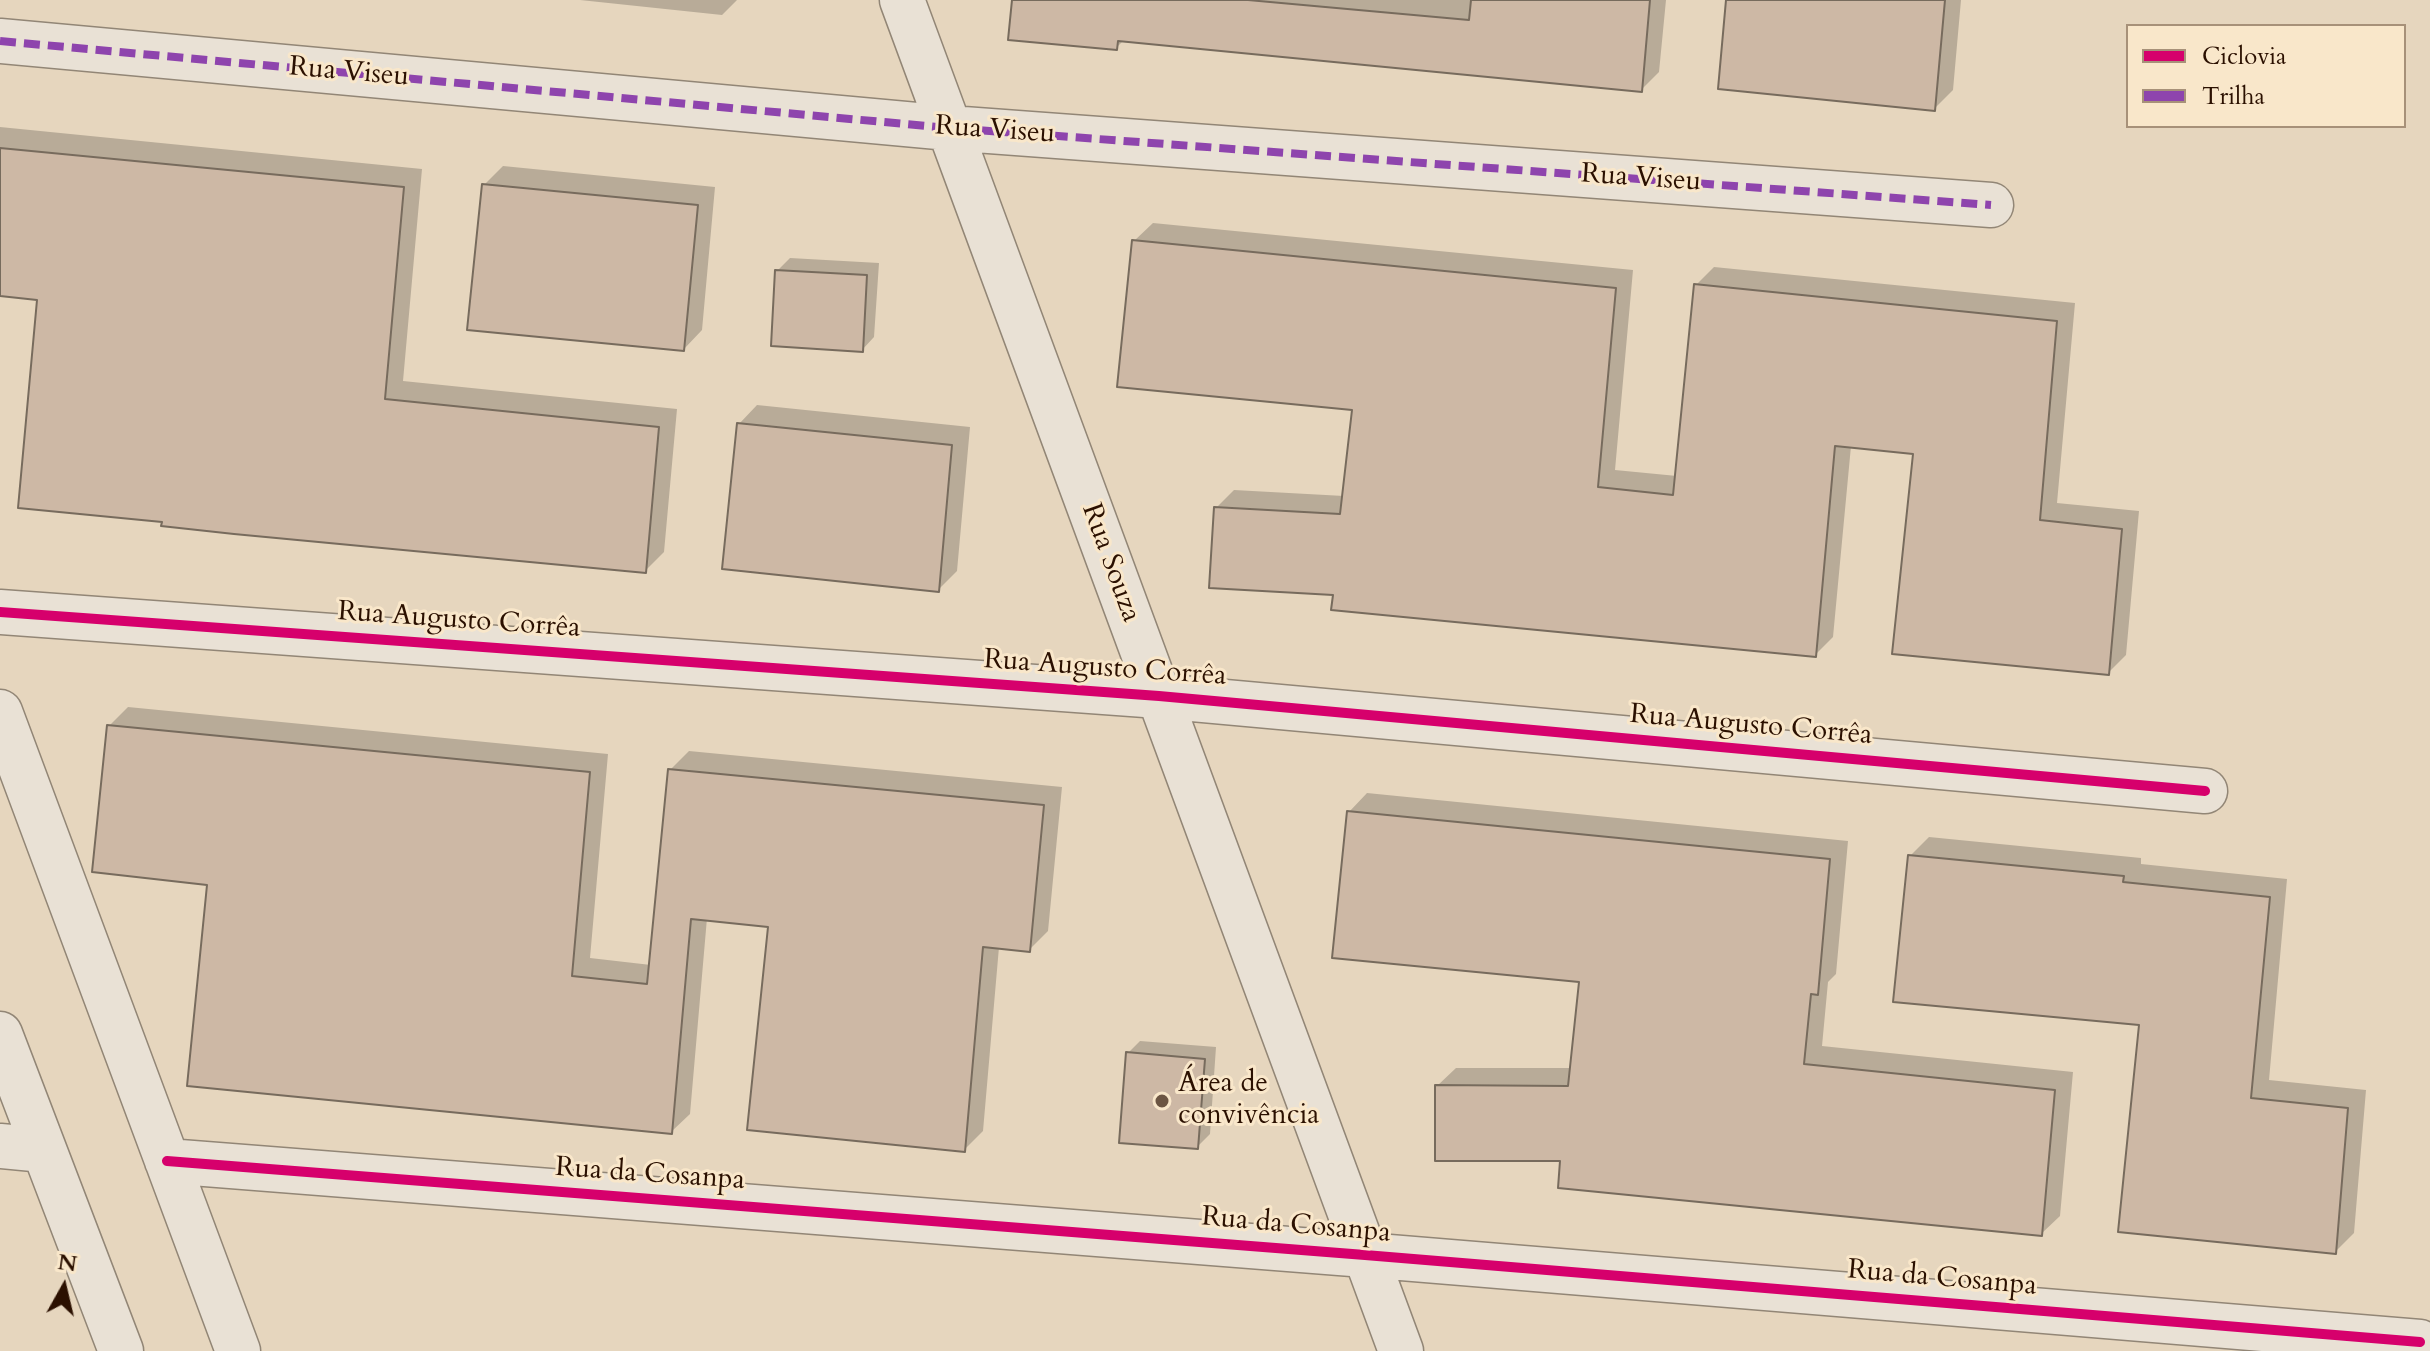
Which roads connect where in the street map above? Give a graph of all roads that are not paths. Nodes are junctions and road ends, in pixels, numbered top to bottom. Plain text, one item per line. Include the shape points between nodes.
1 (902, 0) edge
2 (0, 41) edge
3 (949, 128) junction
4 (1991, 205) dead end
5 (0, 612) edge
6 (1159, 696) junction
7 (0, 712) edge
8 (2205, 791) dead end
9 (0, 1034) edge
10 (0, 1146) edge
11 (44, 1150) junction
12 (167, 1161) junction
13 (1365, 1255) junction
14 (2420, 1342) dead end
15 (121, 1351) edge
16 (238, 1351) edge
17 (1401, 1351) edge

1 - 3 street, Rua Souza
2 - 3 street, Rua Viseu
3 - 4 street, Rua Viseu
3 - 6 street, Rua Souza
5 - 6 street, Rua Augusto Corrêa
6 - 8 street, Rua Augusto Corrêa
6 - 13 street, Rua Souza
7 - 12 street
9 - 11 street
10 - 11 street
11 - 15 street
12 - 13 street, Rua da Cosanpa
12 - 16 street
13 - 14 street, Rua da Cosanpa
13 - 17 street, Rua Souza

